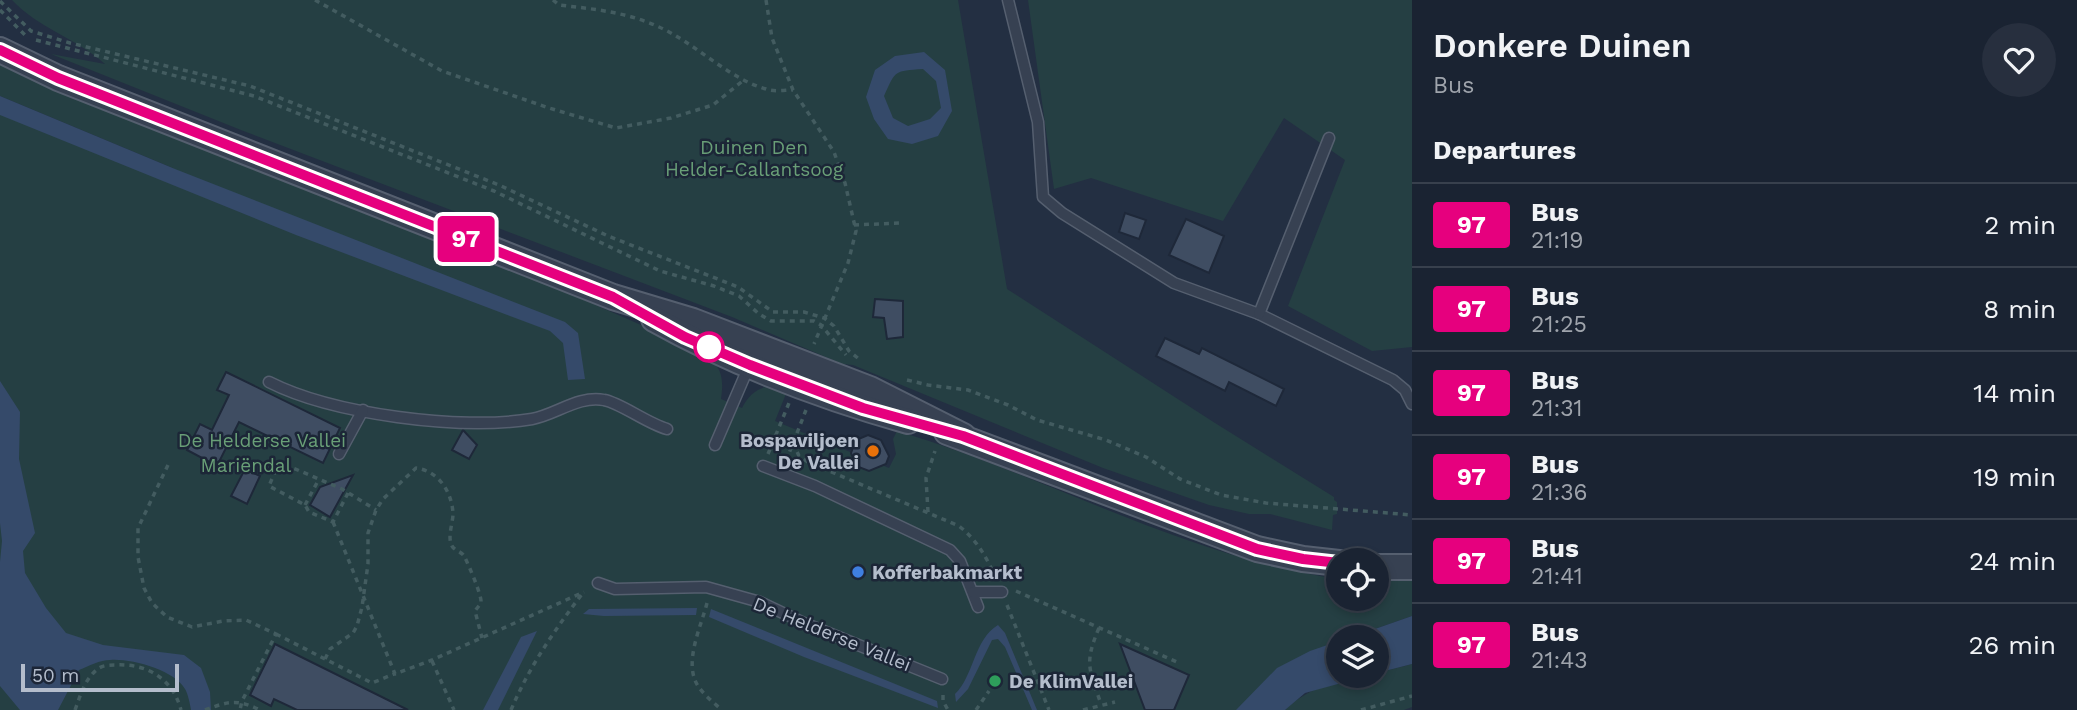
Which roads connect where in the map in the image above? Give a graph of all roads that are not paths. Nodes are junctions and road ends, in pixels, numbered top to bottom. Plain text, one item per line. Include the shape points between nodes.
1 (1008, 0) edge
2 (0, 50) edge
3 (1329, 138) dead end
4 (1259, 314) junction
5 (754, 356) junction
6 (269, 382) dead end
7 (1412, 404) edge
8 (363, 410) junction
9 (667, 429) dead end
10 (955, 434) junction
11 (715, 445) dead end
12 (340, 454) dead end
13 (763, 466) dead end
14 (1326, 562) edge
15 (1389, 566) edge
16 (1412, 567) edge
17 (598, 583) road end
18 (1006, 590) road end
19 (972, 592) junction
20 (978, 607) dead end
21 (942, 678) dead end

1 - 4 lane via 1038,122 1043,197 1174,283
2 - 5 street via 58,78 613,297 693,321
3 - 4 lane
4 - 7 lane via 1393,380
5 - 10 street via 814,389
5 - 10 street via 870,389
5 - 11 lane
6 - 8 lane
8 - 9 lane via 480,423 533,419 587,400 604,400
8 - 12 lane
10 - 14 street via 1257,549
13 - 19 lane via 950,550 960,561
15 - 16 street
17 - 21 lane, De Helderse Vallei via 615,590 706,587 760,602
18 - 19 lane
19 - 20 lane

